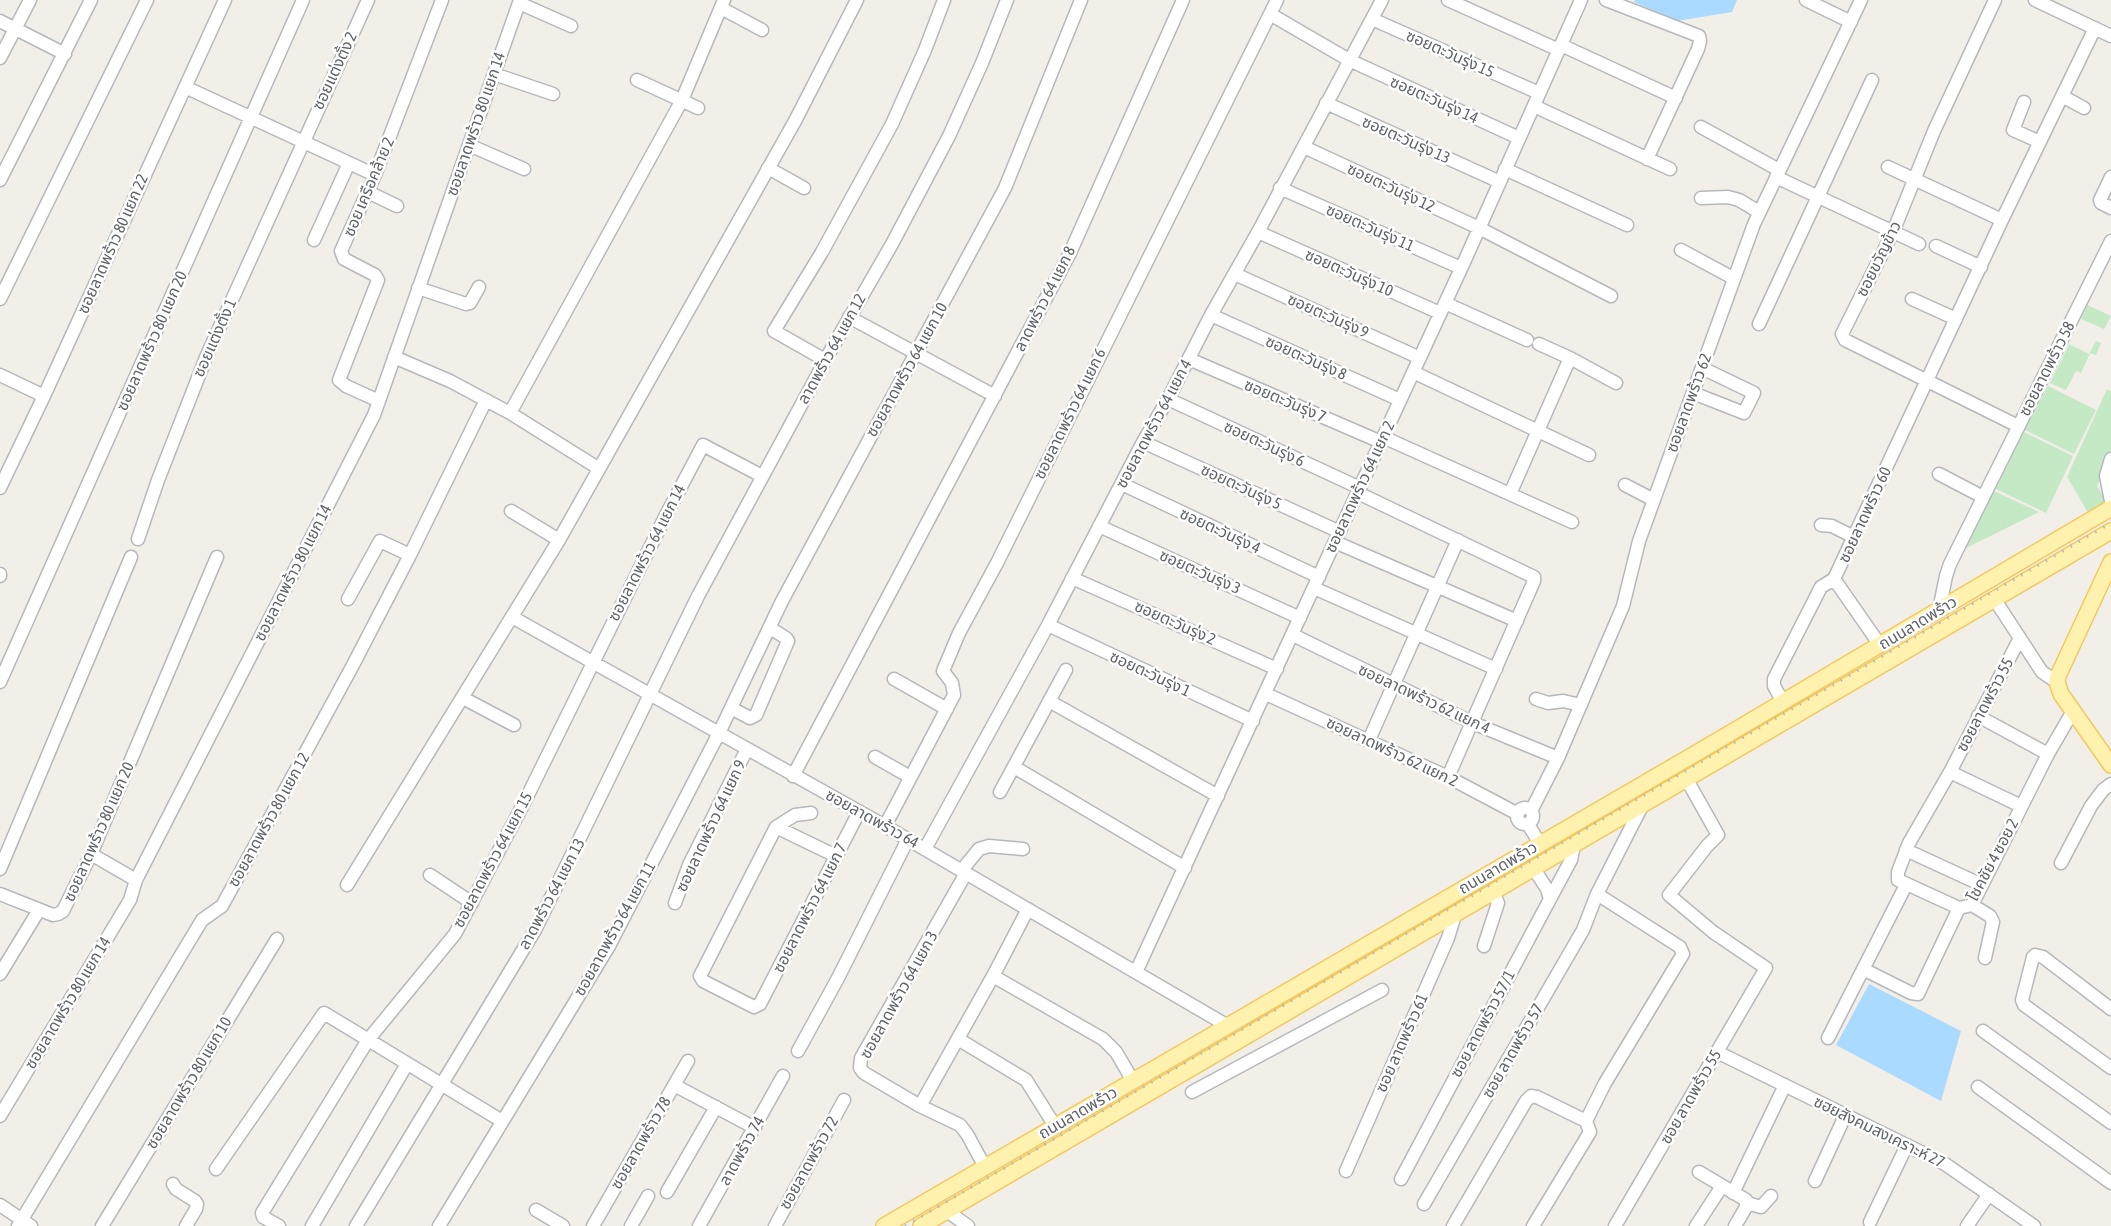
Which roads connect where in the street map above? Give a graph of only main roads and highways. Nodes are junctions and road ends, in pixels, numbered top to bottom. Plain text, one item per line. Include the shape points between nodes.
1 (2111, 508) edge
2 (2111, 531) edge
3 (2111, 562) edge
4 (1678, 763) junction
5 (2111, 765) edge
6 (1687, 780) junction
7 (1228, 1026) junction
8 (1238, 1041) junction
9 (884, 1226) edge
10 (921, 1226) edge

1 - 4 main road, ถนนลาดพร้าว
2 - 6 main road, ถนนลาดพร้าว
3 - 5 main road via 2057,682 2061,694
4 - 6 main road
4 - 7 main road, ถนนลาดพร้าว
6 - 8 main road, ถนนลาดพร้าว
7 - 8 main road
7 - 9 main road, ถนนลาดพร้าว
8 - 10 main road, ถนนลาดพร้าว

